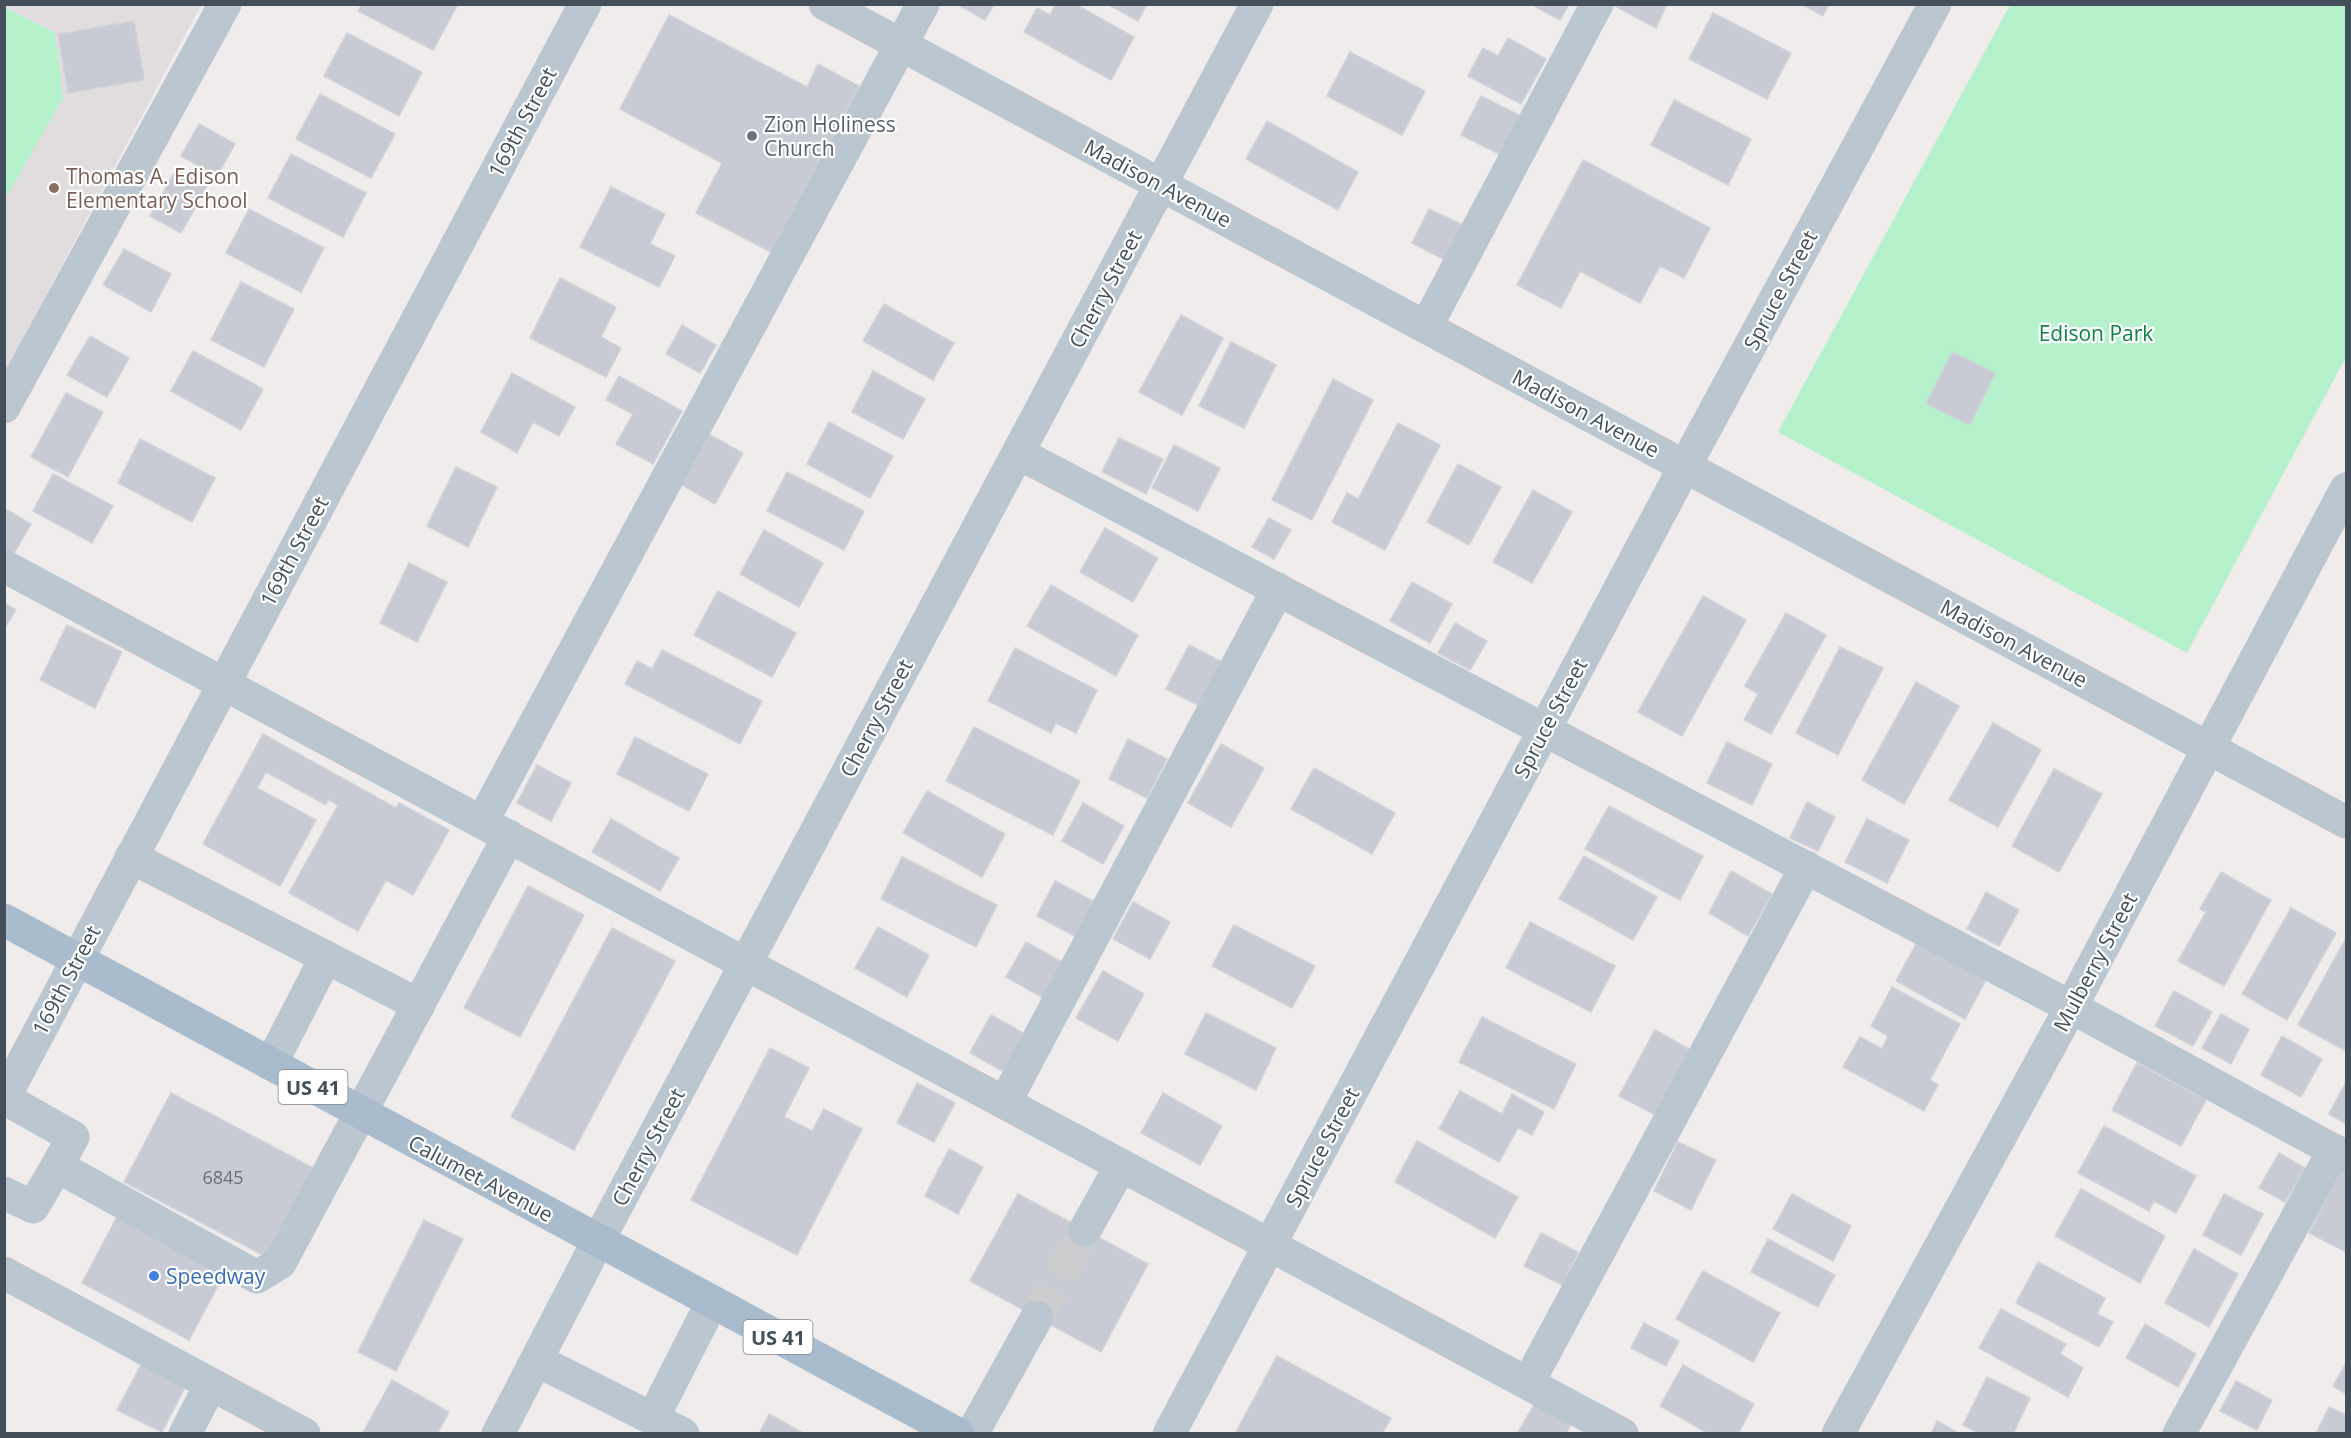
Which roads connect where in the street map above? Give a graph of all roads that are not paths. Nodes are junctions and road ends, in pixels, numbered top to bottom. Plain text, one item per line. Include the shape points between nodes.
1 (225, 4) edge
2 (585, 4) edge
3 (825, 4) edge
4 (923, 4) edge
5 (1257, 4) edge
6 (1597, 4) edge
7 (1935, 4) edge
8 (901, 45) junction
9 (1161, 184) junction
10 (1426, 327) junction
11 (4, 407) edge
12 (1018, 453) junction
13 (1685, 466) junction
14 (2346, 489) edge
15 (4, 566) edge
16 (1278, 589) junction
17 (223, 683) junction
18 (1544, 729) junction
19 (2208, 747) junction
20 (2346, 822) edge
21 (496, 829) junction
22 (131, 857) junction
23 (1806, 867) junction
24 (4, 920) edge
25 (326, 957) junction
26 (76, 959) junction
27 (746, 963) junction
28 (419, 1005) junction
29 (2072, 1007) junction
30 (271, 1064) junction
31 (4, 1098) edge
32 (1005, 1102) junction
33 (361, 1113) junction
34 (2340, 1153) edge
35 (1121, 1165) junction
36 (57, 1166) junction
37 (4, 1193) edge
38 (1085, 1230) tunnel mouth
39 (598, 1241) junction
40 (1270, 1244) junction
41 (4, 1273) edge
42 (712, 1302) junction
43 (1037, 1317) tunnel mouth
44 (536, 1360) junction
45 (1528, 1383) junction
46 (211, 1384) junction
47 (653, 1418) junction
48 (185, 1434) edge
49 (304, 1434) edge
50 (498, 1434) edge
51 (683, 1434) edge
52 (958, 1434) edge
53 (972, 1434) edge
54 (1169, 1434) edge
55 (1622, 1434) edge
56 (1838, 1434) edge
57 (2179, 1434) edge

1 - 11 street
2 - 17 street, 169th Street
3 - 8 street, Madison Avenue
4 - 8 street
5 - 9 street, Cherry Street
6 - 10 street
7 - 13 street, Spruce Street
8 - 9 street, Madison Avenue
8 - 21 street
9 - 10 street, Madison Avenue
9 - 12 street, Cherry Street
10 - 13 street, Madison Avenue
12 - 16 street
12 - 27 street, Cherry Street
13 - 18 street, Spruce Street
13 - 19 street, Madison Avenue
14 - 19 street, Mulberry Street
15 - 17 street
16 - 18 street
16 - 32 street
17 - 21 street
17 - 22 street, 169th Street
18 - 23 street
18 - 40 street, Spruce Street
19 - 20 street, Madison Avenue
19 - 29 street, Mulberry Street
21 - 27 street
21 - 28 street
22 - 25 street
22 - 26 street, 169th Street
23 - 29 street
23 - 45 street
24 - 26 main road, Calumet Avenue / US 41
25 - 28 street
25 - 30 street
26 - 30 main road, Calumet Avenue / US 41
26 - 31 street, 169th Street
27 - 32 street
27 - 39 street, Cherry Street
28 - 33 street
29 - 34 street
29 - 56 street, Mulberry Street
30 - 33 main road, Calumet Avenue / US 41
31 - 36 street via 72,1137
32 - 35 street
33 - 36 street via 280,1263 257,1277
33 - 39 main road, Calumet Avenue / US 41
34 - 57 street
35 - 38 street
35 - 40 street
36 - 37 street via 33,1207
39 - 42 main road, Calumet Avenue / US 41
39 - 44 street, Cherry Street
40 - 45 street
40 - 54 street, Spruce Street
41 - 46 street
42 - 47 street
42 - 52 main road, Calumet Avenue / US 41
43 - 53 street
44 - 47 street
44 - 50 street, Cherry Street
45 - 55 street
46 - 48 street
46 - 49 street
47 - 51 street

